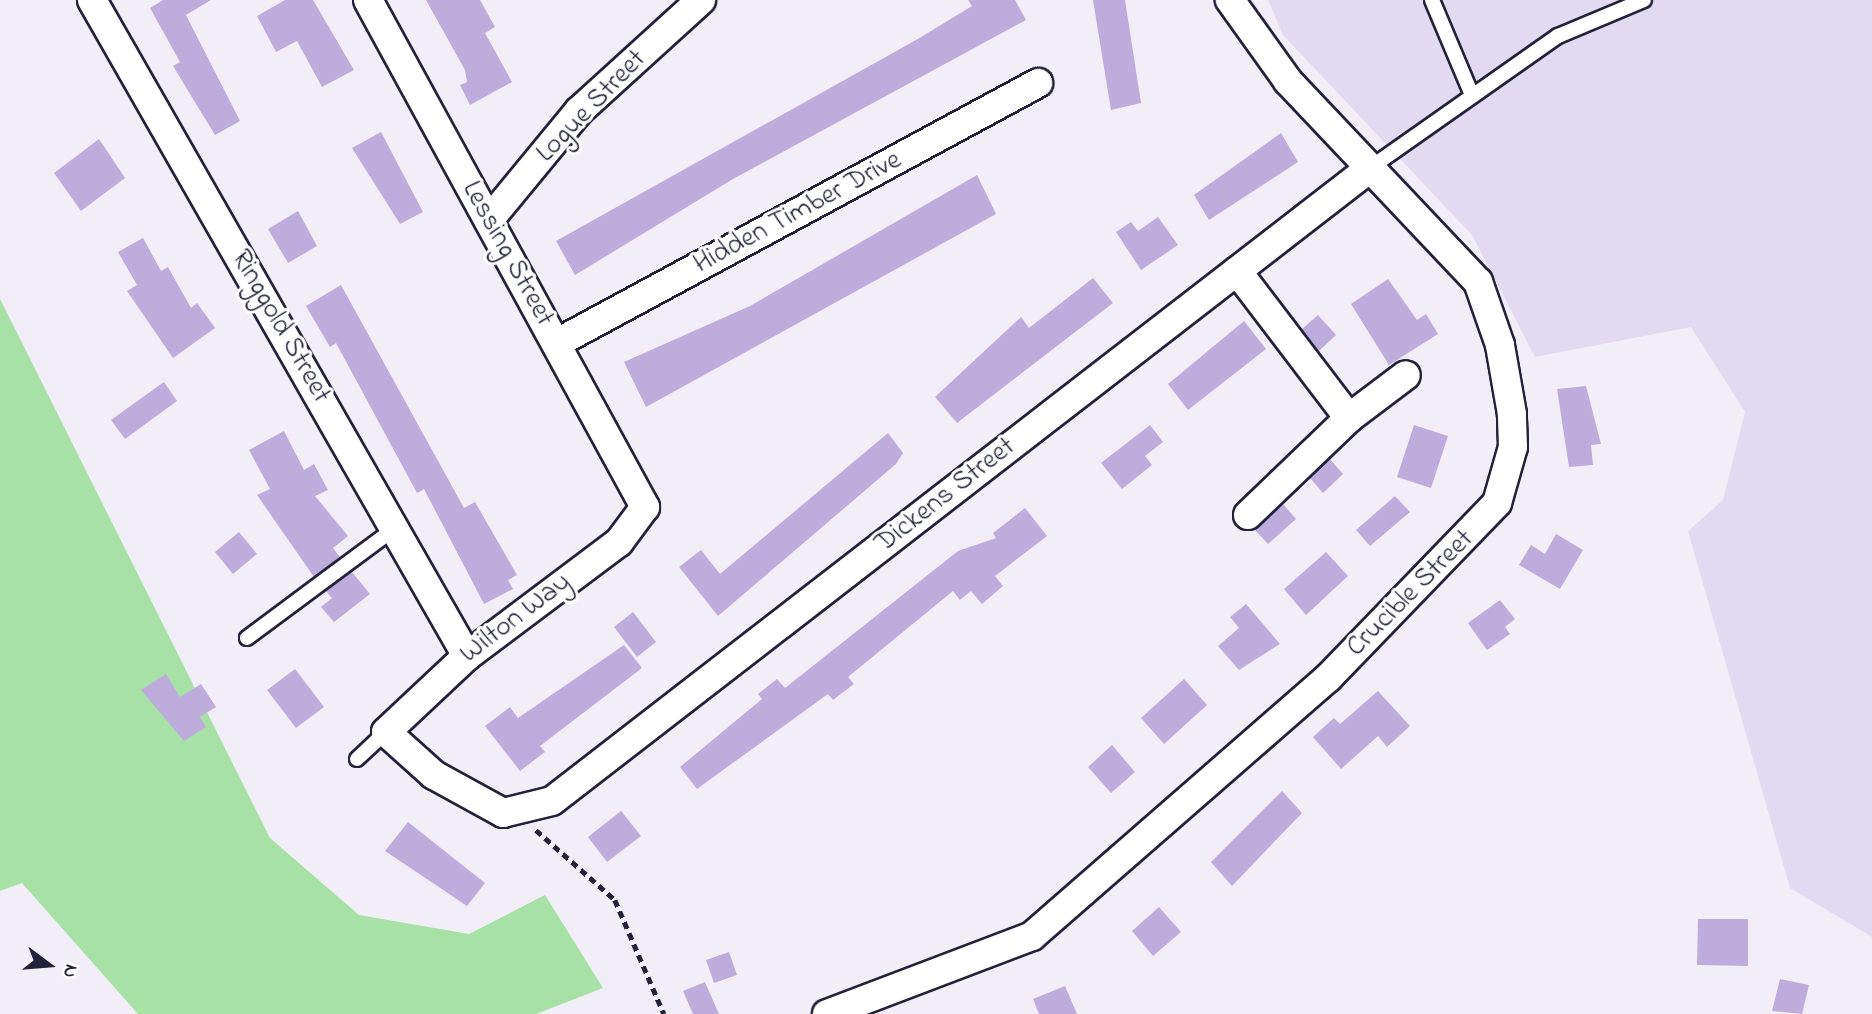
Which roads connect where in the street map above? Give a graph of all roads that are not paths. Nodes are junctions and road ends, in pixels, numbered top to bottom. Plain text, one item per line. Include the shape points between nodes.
1 (92, 0) edge
2 (368, 0) edge
3 (701, 0) edge
4 (1230, 0) edge
5 (1432, 0) edge
6 (1644, 0) edge
7 (1038, 83) dead end
8 (1471, 93) junction
9 (1370, 168) junction
10 (489, 220) junction
11 (1237, 271) junction
12 (557, 343) junction
13 (1406, 375) dead end
14 (1349, 418) junction
15 (645, 508) joint
16 (1248, 515) dead end
17 (395, 528) junction
18 (247, 638) dead end
19 (467, 656) junction
20 (386, 732) junction
21 (357, 759) dead end
22 (827, 1014) edge

1 - 17 street, Ringgold Street
2 - 10 street, Lessing Street
3 - 10 street, Logue Street via 579,111
4 - 9 street, Crucible Street via 1288,81
5 - 8 lane
6 - 8 lane via 1558,36
7 - 12 street, Hidden Timber Drive
8 - 9 lane
9 - 11 street, Dickens Street
9 - 22 street, Crucible Street via 1478,282 1500,345 1512,414 1513,447 1497,503 1328,678 1032,936
10 - 12 street, Lessing Street
11 - 14 street
11 - 20 street, Dickens Street via 552,801 517,813 467,796
12 - 15 street, Lessing Street
13 - 14 street
14 - 16 street
15 - 19 street, Wilton Way via 619,542
17 - 18 lane
17 - 19 street, Ringgold Street
19 - 20 street, Wilton Way
20 - 21 lane

